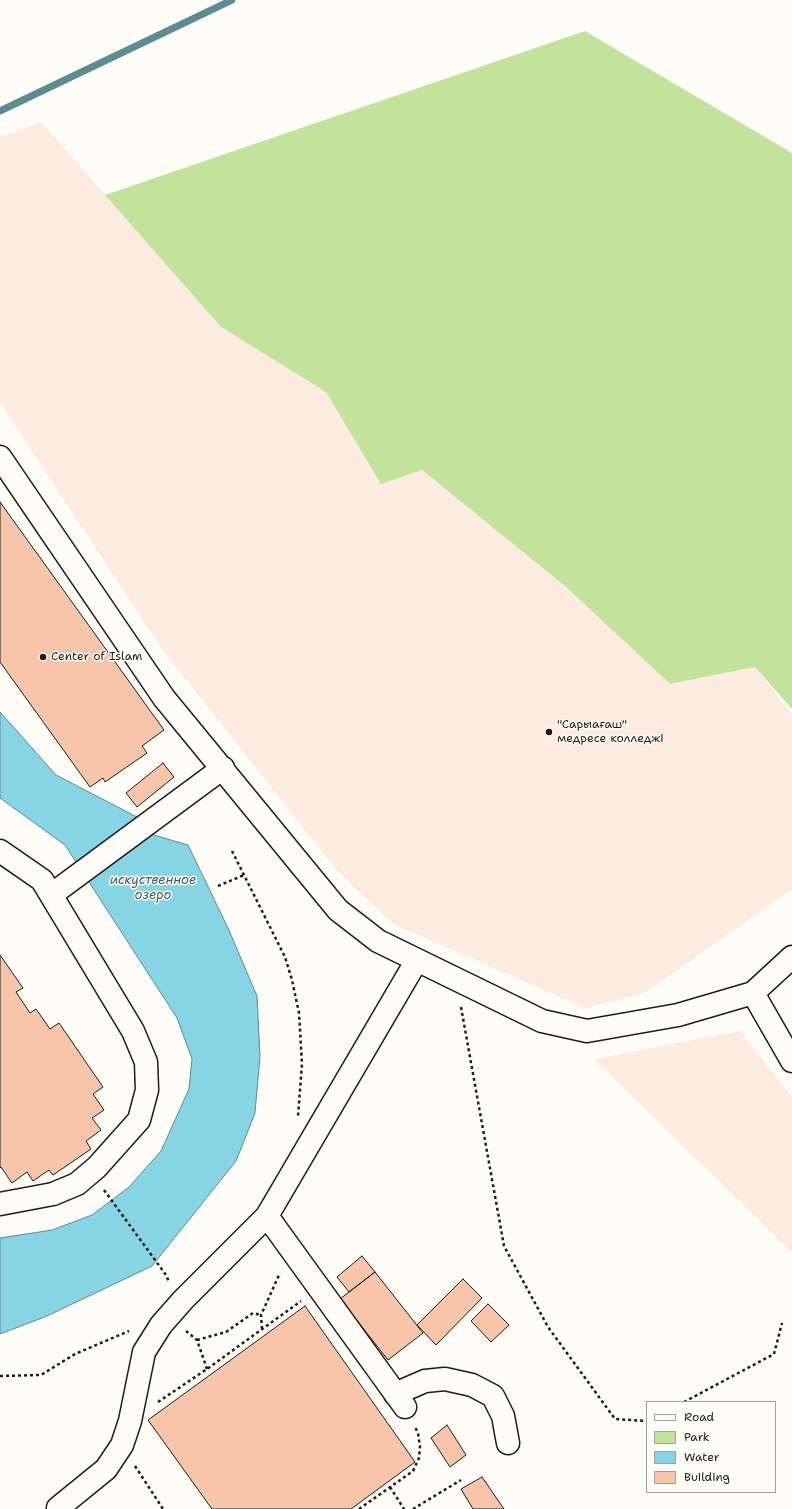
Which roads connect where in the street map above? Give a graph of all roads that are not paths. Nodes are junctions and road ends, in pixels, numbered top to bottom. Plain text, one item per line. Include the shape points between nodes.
1 (0, 457) edge
2 (222, 768) junction
3 (0, 851) edge
4 (58, 890) junction
5 (792, 957) edge
6 (417, 960) junction
7 (753, 993) junction
8 (792, 1061) edge
9 (0, 1204) edge
10 (267, 1216) junction
11 (508, 1443) dead end
12 (58, 1508) dead end

1 - 2 street via 164,698
2 - 4 street
2 - 6 street via 338,910 378,941
3 - 4 street
4 - 9 street via 133,1031 146,1062 147,1090 139,1120 97,1167 77,1184 53,1194
5 - 7 street
6 - 7 street via 542,1021 587,1031 678,1015
6 - 10 street
7 - 8 street
10 - 11 street via 400,1400 425,1381 445,1379 472,1385 493,1396 503,1416
10 - 12 street via 161,1325 144,1352 130,1421 122,1445 106,1469

